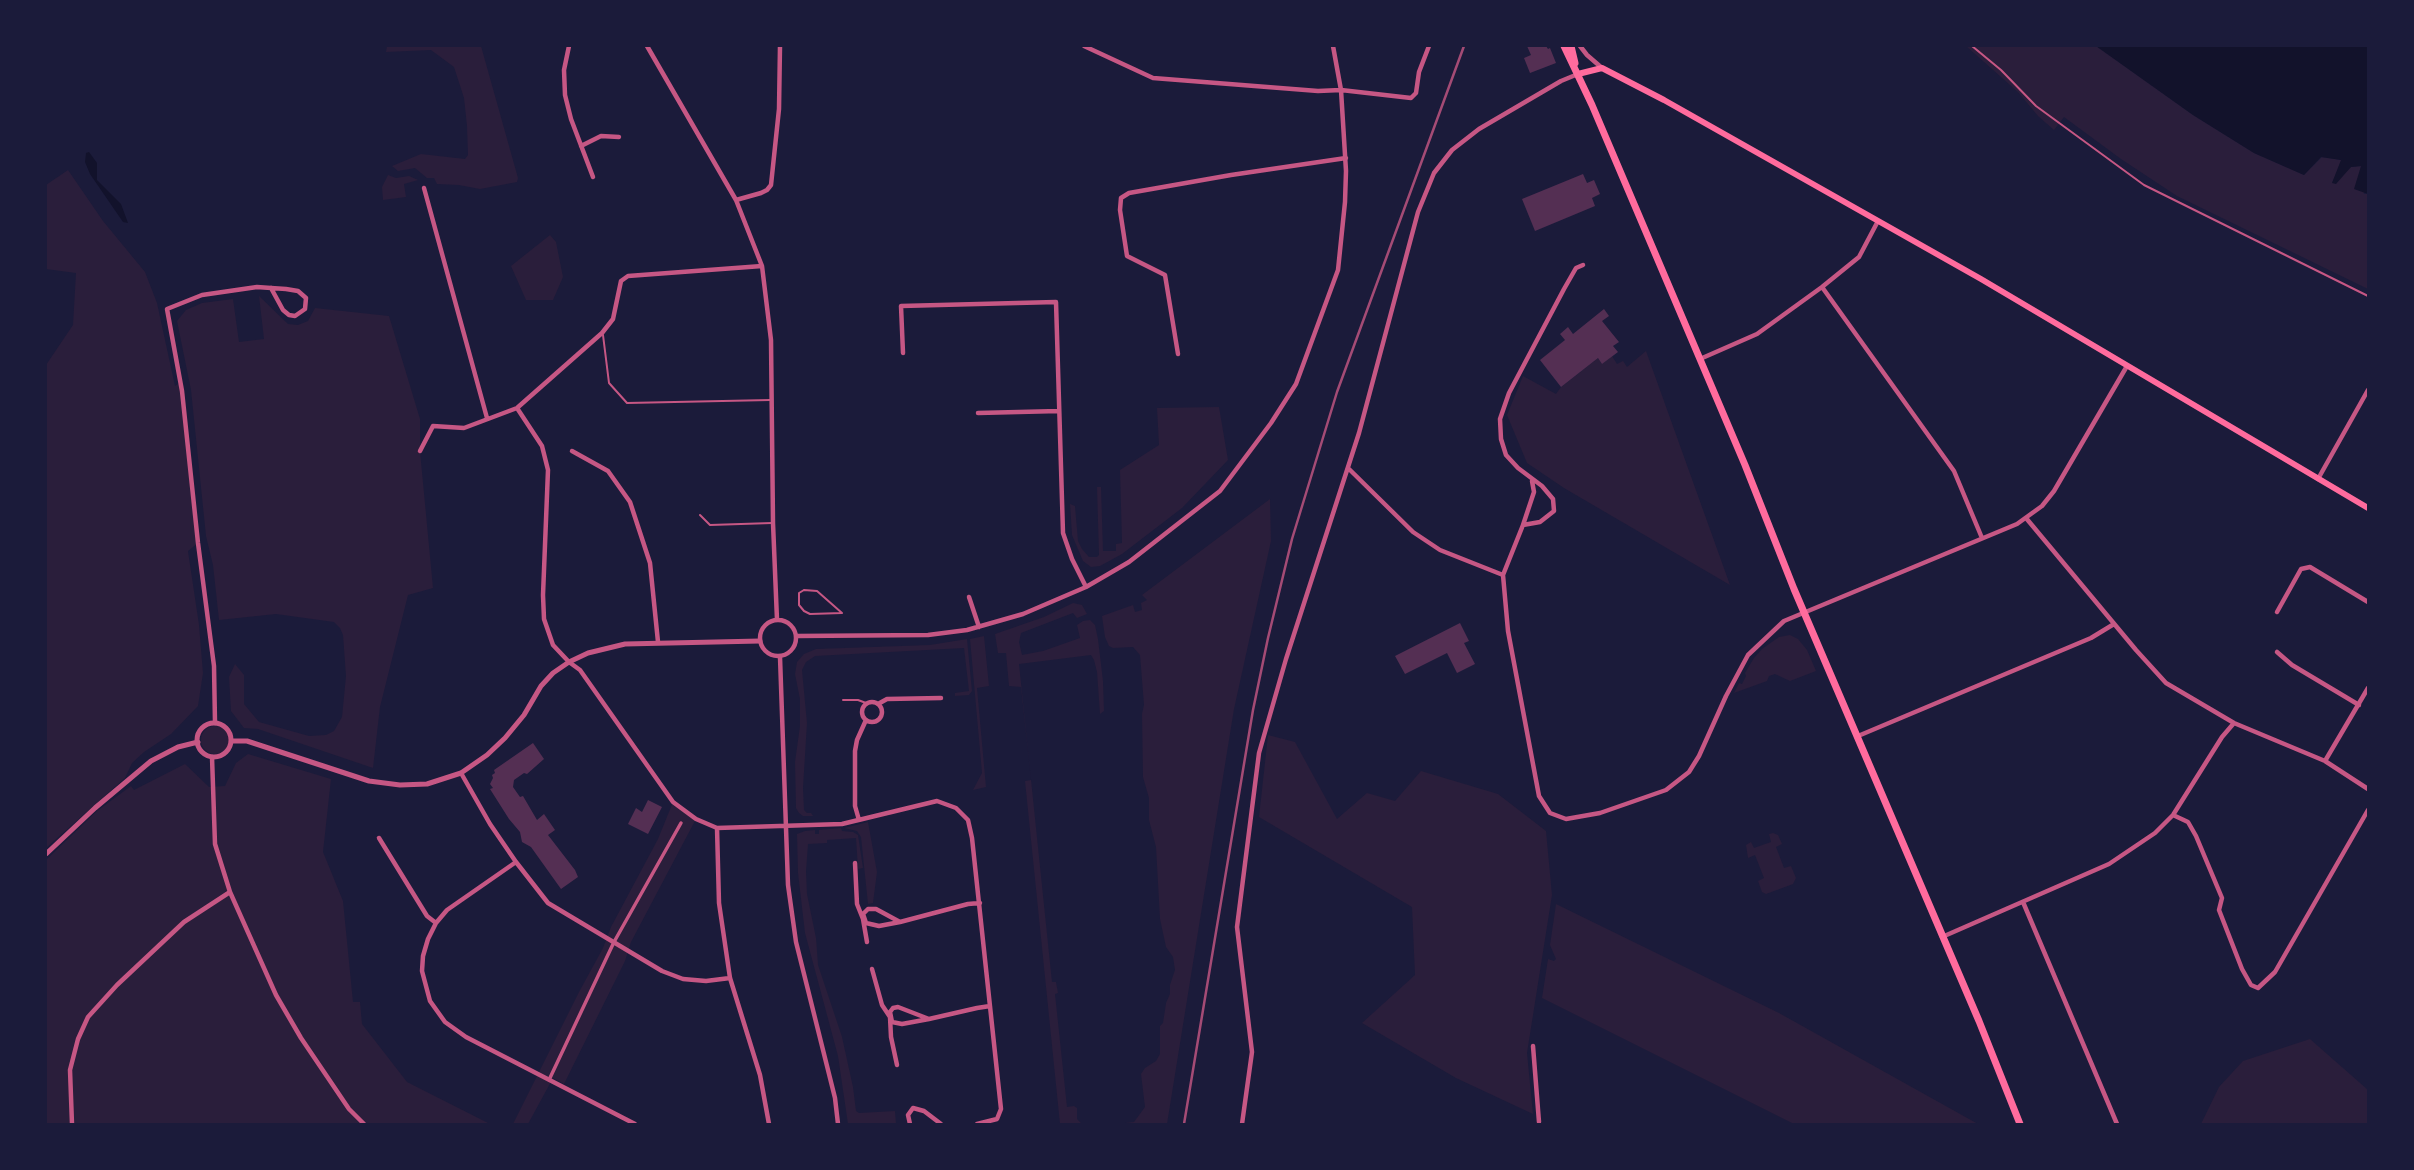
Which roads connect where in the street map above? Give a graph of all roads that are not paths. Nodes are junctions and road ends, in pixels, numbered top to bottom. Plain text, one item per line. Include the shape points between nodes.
1 (569, 46) edge
2 (647, 46) edge
3 (780, 46) edge
4 (1084, 46) edge
5 (1333, 46) edge
6 (1429, 46) edge
7 (1564, 46) edge
8 (1571, 46) edge
9 (1580, 46) edge
10 (1972, 46) edge
11 (1096, 47) edge
12 (1602, 68) junction
13 (1578, 74) junction
14 (1341, 90) junction
15 (620, 136) dead end
16 (581, 146) junction
17 (1346, 158) junction
18 (593, 177) dead end
19 (424, 188) dead end
20 (736, 200) junction
21 (1878, 220) junction
22 (1583, 265) dead end
23 (762, 266) junction
24 (271, 288) junction
25 (1822, 288) junction
26 (2368, 296) edge
27 (602, 333) junction
28 (903, 353) dead end
29 (1178, 354) dead end
30 (1700, 359) junction
31 (2127, 366) junction
32 (2368, 390) edge
33 (771, 400) junction
34 (517, 408) junction
35 (1059, 411) junction
36 (978, 413) dead end
37 (487, 418) junction
38 (420, 451) dead end
39 (572, 451) dead end
40 (1349, 469) junction
41 (2318, 479) junction
42 (1532, 481) junction
43 (2368, 508) edge
44 (700, 515) dead end
45 (2026, 518) junction
46 (773, 523) junction
47 (1523, 525) junction
48 (1982, 538) junction
49 (1503, 575) junction
50 (1086, 587) junction
51 (969, 597) dead end
52 (2368, 602) edge
53 (1804, 612) junction
54 (2277, 612) dead end
55 (842, 613) joint
56 (777, 620) junction
57 (2114, 624) junction
58 (979, 627) junction
59 (797, 636) junction
60 (760, 641) junction
61 (658, 642) junction
62 (2277, 652) dead end
63 (780, 657) junction
64 (569, 662) junction
65 (2368, 688) edge
66 (941, 698) dead end
67 (843, 700) dead end
68 (866, 703) junction
69 (878, 704) junction
70 (2359, 705) junction
71 (866, 720) junction
72 (215, 723) junction
73 (2234, 723) junction
74 (1857, 736) junction
75 (231, 741) junction
76 (198, 742) junction
77 (212, 757) junction
78 (2325, 761) junction
79 (461, 773) junction
80 (2368, 789) edge
81 (2368, 810) edge
82 (2174, 815) junction
83 (859, 820) junction
84 (681, 823) dead end
85 (786, 827) junction
86 (717, 828) junction
87 (379, 838) dead end
88 (46, 854) edge
89 (516, 862) junction
90 (855, 863) dead end
91 (230, 892) junction
92 (2023, 902) junction
93 (980, 903) junction
94 (863, 919) junction
95 (900, 922) junction
96 (436, 923) junction
97 (1942, 937) junction
98 (614, 942) junction
99 (867, 942) dead end
100 (872, 969) dead end
101 (730, 978) junction
102 (990, 1006) junction
103 (890, 1017) junction
104 (929, 1019) junction
105 (1533, 1046) dead end
106 (897, 1065) dead end
107 (549, 1080) junction
108 (904, 1105) dead end
109 (909, 1111) junction
110 (1539, 1123) edge
111 (72, 1125) edge
112 (364, 1125) edge
113 (635, 1125) edge
114 (769, 1125) edge
115 (838, 1125) edge
116 (910, 1125) edge
117 (941, 1125) edge
118 (976, 1125) edge
119 (1242, 1125) edge
120 (2020, 1125) edge
121 (2117, 1125) edge

1 - 16 street via 565,95
2 - 20 street
3 - 20 street via 771,185
4 - 11 street
5 - 14 street
6 - 14 street via 1411,98
7 - 13 main road
8 - 13 main road
9 - 12 street
10 - 26 lane via 2036,106 2144,185
11 - 14 street via 1153,78
12 - 13 main road
12 - 21 main road
13 - 30 main road
13 - 40 street via 1479,129 1452,150 1434,173 1418,212
14 - 17 street
15 - 16 street via 601,136
16 - 18 street
17 - 29 street via 1231,174 1121,198 1127,256 1165,275
17 - 50 street via 1338,270 1296,384 1220,491 1129,562
19 - 37 street
20 - 23 street
21 - 25 street via 1859,257
21 - 31 main road
22 - 42 street via 1576,268 1564,289 1500,419 1506,455
23 - 27 street via 628,276 621,281 613,319
23 - 33 street via 771,340
24 - 24 street via 289,315 305,309 304,294
24 - 72 street via 202,295 166,309 183,391 214,666
25 - 30 street via 1757,334
25 - 48 street via 1954,471
27 - 33 lane via 609,383 628,403
27 - 34 street
28 - 35 street via 901,306 1056,302
30 - 53 main road
31 - 41 main road
31 - 45 street via 2054,491
32 - 41 street
33 - 46 street
34 - 37 street
34 - 64 street via 542,446 548,470 544,619 553,645
35 - 36 street
35 - 50 street via 1063,533
37 - 38 street via 464,428 433,426
39 - 61 street via 608,471 630,502 650,563
40 - 49 street via 1413,532 1440,550
40 - 119 street via 1259,753 1237,927 1252,1052
41 - 43 main road
42 - 47 street via 1534,492
42 - 47 street via 1553,499 1554,512 1541,522
44 - 46 lane via 710,525
45 - 48 street
45 - 57 street
46 - 56 street
47 - 49 street
48 - 53 street
49 - 53 street via 1508,631 1539,796 1550,813 1566,820 1666,790 1689,772 1748,655 1784,621
50 - 58 street
51 - 58 street
52 - 54 street via 2310,567 2301,569
53 - 74 main road
55 - 55 lane via 810,614 799,605 799,593 817,591
56 - 59 street via 790,624
56 - 60 street via 766,624
57 - 73 street via 2166,682
57 - 74 street via 2091,638
58 - 59 street via 928,635
59 - 63 street via 791,652
60 - 61 street
60 - 63 street via 763,650
61 - 64 street via 607,647
62 - 70 street
63 - 85 street
64 - 79 street via 541,686 505,738
64 - 86 street via 580,670 673,802
65 - 70 street
66 - 69 street via 887,699
67 - 68 lane
68 - 69 street
68 - 71 street via 862,712
69 - 71 street via 880,718
70 - 78 street
71 - 83 street via 855,751
72 - 75 street via 226,728
72 - 76 street via 202,729
73 - 78 street
73 - 82 street
74 - 97 main road
75 - 77 street via 226,752
75 - 79 street via 247,741 383,784 427,784
76 - 77 street
76 - 88 street via 151,761
77 - 91 street via 215,844
78 - 80 street
79 - 89 street
81 - 82 street via 2275,972 2258,988 2242,969 2219,910 2222,898 2196,836 2188,822
82 - 92 street via 2109,864
83 - 85 street
83 - 93 street via 930,802 957,808 971,828
84 - 98 street
85 - 86 street
85 - 115 street via 796,942
86 - 101 street via 719,903
87 - 96 street via 427,916
89 - 96 street via 447,910
89 - 98 street via 548,903
90 - 94 street via 857,904
91 - 111 street via 184,922 88,1017 70,1070
91 - 112 street via 276,995 328,1080
92 - 97 street
92 - 121 street
93 - 95 street
93 - 102 street
94 - 95 street via 874,926
94 - 95 street via 865,911 872,909
94 - 99 street
96 - 107 street via 422,971 436,1012 466,1037
97 - 120 main road
98 - 101 street via 682,979
98 - 107 street
100 - 103 street
101 - 114 street via 760,1074
102 - 104 street
102 - 118 street via 1000,1114 994,1121
103 - 104 street via 897,1024
103 - 104 street via 898,1007
103 - 106 street
105 - 110 street
107 - 113 street
108 - 109 street
109 - 116 street
109 - 117 street via 924,1111

